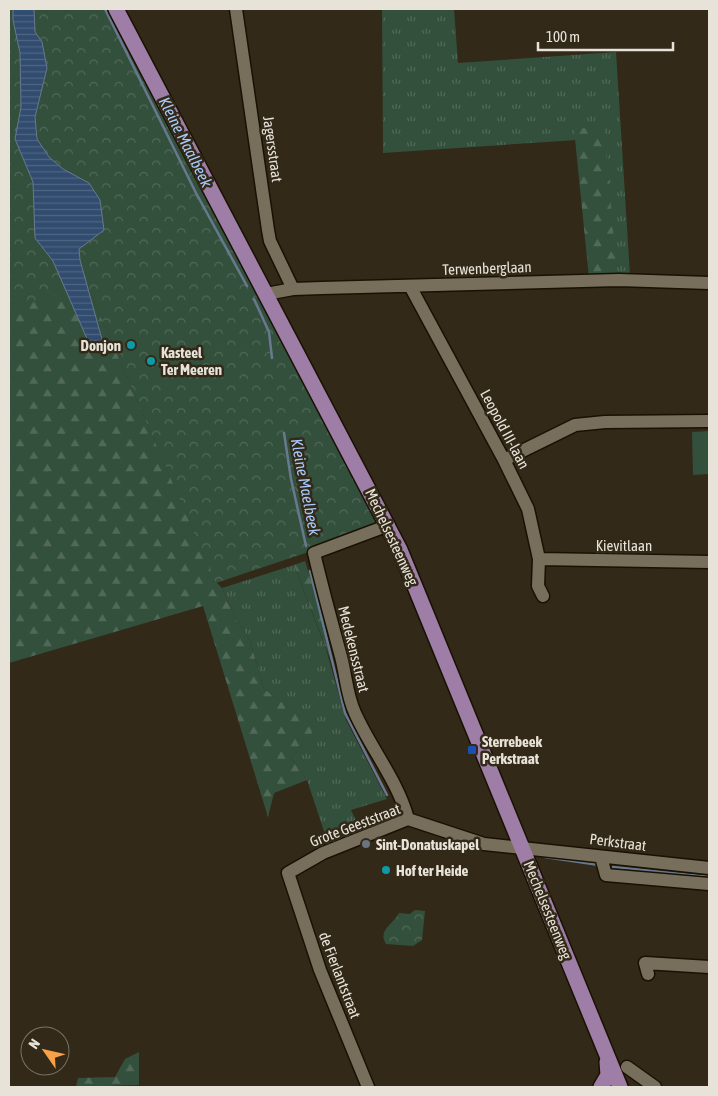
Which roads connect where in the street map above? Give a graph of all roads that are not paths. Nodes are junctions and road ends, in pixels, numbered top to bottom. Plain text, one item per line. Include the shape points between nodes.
1 (116, 9) edge
2 (236, 9) edge
3 (709, 283) edge
4 (410, 286) junction
5 (293, 289) junction
6 (266, 294) junction
7 (709, 420) edge
8 (504, 460) junction
9 (389, 525) junction
10 (539, 559) junction
11 (709, 562) edge
12 (543, 596) dead end
13 (408, 819) junction
14 (523, 848) junction
15 (601, 857) junction
16 (709, 868) edge
17 (288, 873) joint
18 (709, 884) edge
19 (709, 967) edge
20 (648, 974) dead end
21 (605, 1050) junction
22 (627, 1067) dead end
23 (368, 1087) edge
24 (601, 1087) edge
25 (620, 1087) edge
26 (655, 1087) edge

1 - 6 main road, Mechelsesteenweg
2 - 5 street, Jagersstraat via 269,236
3 - 4 street, Terwenberglaan via 619,280
4 - 5 street, Terwenberglaan
4 - 8 street, Leopold III-laan
5 - 6 street, Terwenberglaan
6 - 9 main road, Mechelsesteenweg
7 - 8 street via 575,425
8 - 10 street, Leopold III-laan via 528,509
9 - 13 street, Medekensstraat via 314,553 349,698 404,805
9 - 14 main road, Mechelsesteenweg
10 - 11 street, Kievitlaan
10 - 12 street, Leopold III-laan via 538,586
13 - 14 street, Grote Geeststraat via 478,843
13 - 17 street, Grote Geeststraat via 323,853
14 - 15 street, Perkstraat
14 - 21 main road, Mechelsesteenweg
15 - 16 street, Perkstraat
15 - 18 street via 606,875
17 - 23 street, de Fierlantstraat via 320,970
19 - 20 street via 645,963
21 - 24 main road via 609,1071
21 - 25 main road, Mechelsesteenweg
22 - 26 street

